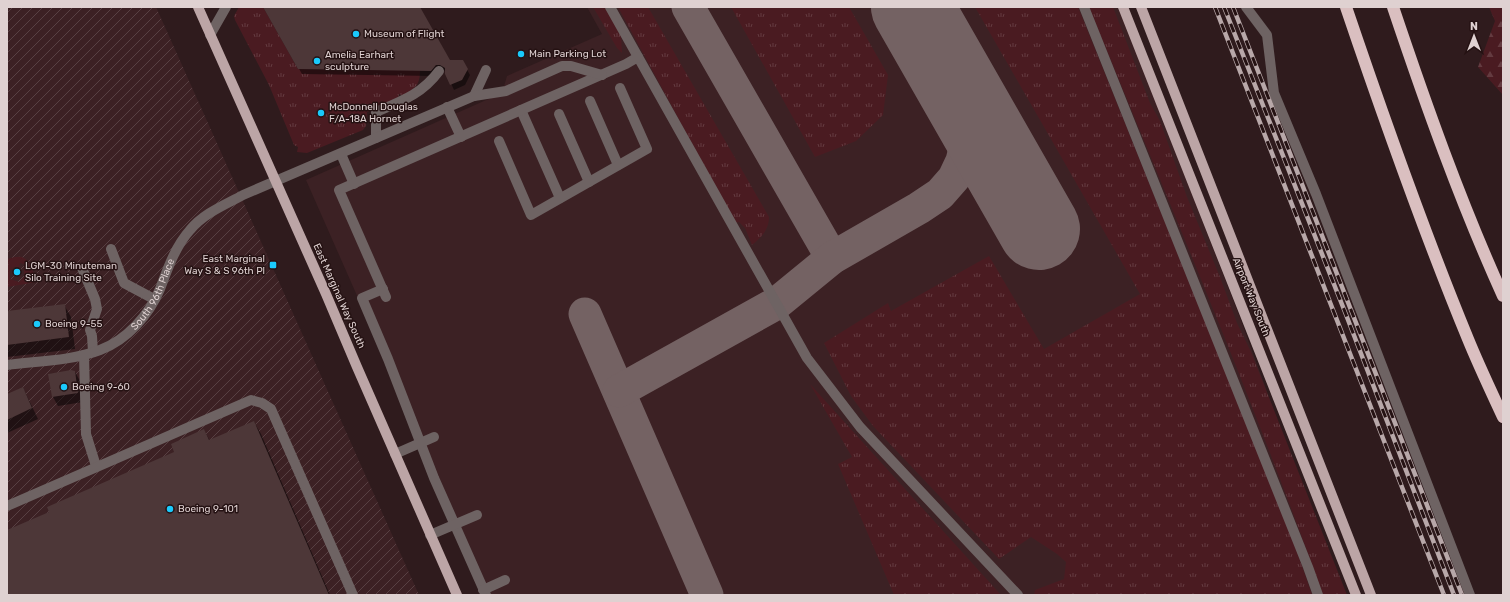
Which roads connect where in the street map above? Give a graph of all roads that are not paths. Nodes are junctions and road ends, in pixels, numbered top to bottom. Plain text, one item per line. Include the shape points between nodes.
1 (198, 7) edge
2 (226, 7) edge
3 (610, 7) edge
4 (1084, 7) edge
5 (1123, 7) edge
6 (1141, 7) edge
7 (1246, 7) edge
8 (1346, 7) edge
9 (1393, 7) edge
10 (210, 35) junction
11 (638, 57) junction
12 (486, 70) dead end
13 (439, 71) dead end
14 (602, 75) junction
15 (620, 88) dead end
16 (474, 96) junction
17 (590, 101) dead end
18 (447, 107) junction
19 (521, 110) junction
20 (560, 114) dead end
21 (460, 137) junction
22 (376, 138) junction
23 (499, 141) dead end
24 (341, 154) junction
25 (618, 165) junction
26 (276, 182) junction
27 (589, 182) junction
28 (354, 184) junction
29 (560, 198) junction
30 (111, 249) dead end
31 (82, 268) dead end
32 (1503, 296) edge
33 (154, 299) junction
34 (88, 353) junction
35 (7, 365) edge
36 (1503, 417) edge
37 (434, 437) dead end
38 (420, 443) junction
39 (395, 454) junction
40 (96, 466) junction
41 (9, 503) edge
42 (477, 515) dead end
43 (454, 525) junction
44 (430, 535) junction
45 (506, 580) dead end
46 (484, 592) edge
47 (353, 595) edge
48 (457, 595) edge
49 (1018, 595) edge
50 (1318, 595) edge
51 (1356, 595) edge
52 (1371, 595) edge
53 (1470, 595) edge

1 - 10 main road, East Marginal Way South
2 - 10 street
3 - 11 street
4 - 50 street
5 - 51 main road, Airport Way South
6 - 52 main road, Airport Way South
7 - 53 street via 1267,35 1274,93 1316,194
8 - 36 highway via 1429,241
9 - 32 highway via 1469,219
10 - 26 main road, East Marginal Way South
11 - 14 street
11 - 49 street via 807,358 860,427
12 - 16 street
13 - 22 street via 421,90 376,112
14 - 16 street, South 96th Place via 562,66 506,91
14 - 19 street
15 - 25 street via 647,149
16 - 18 street, South 96th Place
17 - 25 street
18 - 21 street
18 - 22 street, South 96th Place
19 - 21 street
19 - 29 street
20 - 27 street
21 - 28 street
22 - 24 street, South 96th Place
23 - 29 street via 531,215
24 - 26 street, South 96th Place
24 - 28 street
25 - 27 street
26 - 33 street, South 96th Place via 216,209 190,229 171,258
26 - 39 main road, East Marginal Way South
27 - 29 street
28 - 38 street via 339,190 384,293 362,298
30 - 33 street via 124,283
31 - 34 street via 97,309 90,330 92,336
33 - 34 street, South 96th Place via 138,323 122,338 101,350
34 - 35 street, South 96th Place
34 - 40 street via 86,434
37 - 38 street
38 - 39 street
38 - 43 street
39 - 44 main road, East Marginal Way South
40 - 41 street
40 - 47 street via 251,400 262,403 271,409
42 - 43 street
43 - 44 street
43 - 46 street
44 - 48 main road, East Marginal Way South
45 - 46 street

